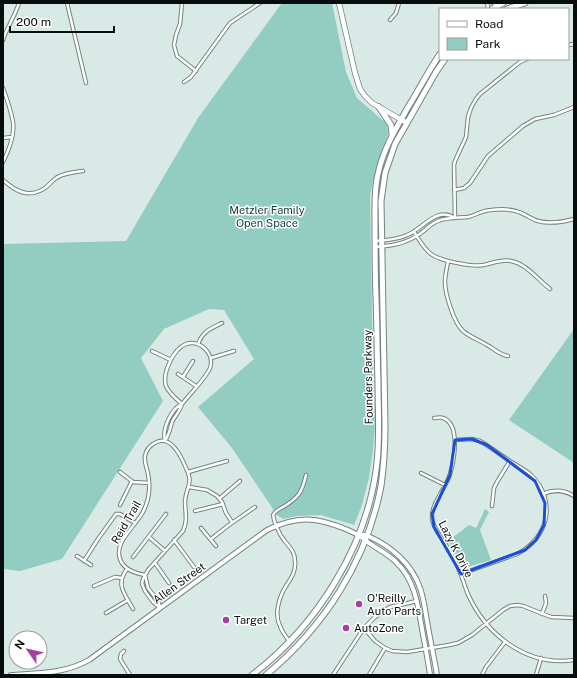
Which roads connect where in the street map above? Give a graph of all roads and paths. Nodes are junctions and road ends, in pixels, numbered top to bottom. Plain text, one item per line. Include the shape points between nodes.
1 (19, 3) edge
2 (67, 3) edge
3 (182, 3) edge
4 (260, 3) edge
5 (339, 3) edge
6 (399, 3) edge
7 (493, 3) edge
8 (525, 3) edge
9 (501, 4) edge
10 (510, 8) edge
11 (390, 20) dead end
12 (3, 40) edge
13 (439, 55) edge
14 (443, 60) edge
15 (525, 60) edge
16 (196, 71) junction
17 (184, 82) dead end
18 (86, 83) dead end
19 (3, 88) edge
20 (379, 107) junction
21 (574, 107) edge
22 (401, 119) junction
23 (407, 123) junction
24 (392, 136) junction
25 (12, 137) junction
26 (3, 138) edge
27 (3, 162) edge
28 (83, 171) dead end
29 (3, 180) edge
30 (454, 190) junction
31 (455, 218) junction
32 (574, 218) edge
33 (414, 232) junction
34 (417, 236) junction
35 (374, 241) junction
36 (382, 244) junction
37 (375, 247) junction
38 (448, 261) junction
39 (550, 289) dead end
40 (222, 323) dead end
41 (198, 344) junction
42 (152, 351) dead end
43 (234, 351) dead end
44 (508, 356) dead end
45 (211, 358) junction
46 (171, 360) junction
47 (193, 361) dead end
48 (178, 374) dead end
49 (183, 377) junction
50 (196, 386) junction
51 (182, 404) junction
52 (434, 418) dead end
53 (456, 440) junction
54 (165, 441) junction
55 (227, 461) dead end
56 (510, 461) junction
57 (120, 472) dead end
58 (188, 472) junction
59 (421, 473) dead end
60 (306, 475) dead end
61 (132, 481) junction
62 (240, 481) dead end
63 (149, 483) junction
64 (446, 485) junction
65 (189, 487) junction
66 (543, 494) junction
67 (574, 496) edge
68 (220, 498) junction
69 (223, 504) junction
70 (120, 506) dead end
71 (492, 506) dead end
72 (255, 507) dead end
73 (195, 510) dead end
74 (166, 514) dead end
75 (232, 522) junction
76 (136, 523) junction
77 (276, 525) junction
78 (201, 528) dead end
79 (359, 535) junction
80 (367, 535) junction
81 (149, 538) junction
82 (211, 539) junction
83 (174, 540) junction
84 (365, 541) junction
85 (216, 546) dead end
86 (165, 551) junction
87 (77, 556) dead end
88 (133, 557) dead end
89 (84, 561) junction
90 (155, 563) junction
91 (91, 565) dead end
92 (194, 567) dead end
93 (127, 569) junction
94 (461, 574) junction
95 (145, 575) junction
96 (122, 578) junction
97 (411, 581) junction
98 (169, 583) dead end
99 (94, 586) dead end
100 (420, 588) junction
101 (545, 596) dead end
102 (128, 600) junction
103 (417, 600) junction
104 (160, 608) junction
105 (133, 609) dead end
106 (106, 613) dead end
107 (542, 614) junction
108 (574, 618) edge
109 (486, 623) junction
110 (364, 628) junction
111 (290, 642) junction
112 (504, 642) junction
113 (385, 648) junction
114 (432, 648) junction
115 (426, 649) junction
116 (124, 651) dead end
117 (541, 658) junction
118 (574, 660) edge
119 (282, 661) junction
120 (267, 674) edge
121 (11, 675) edge
122 (130, 675) edge
123 (252, 675) edge
124 (333, 675) edge
125 (369, 675) edge
126 (430, 675) edge
127 (437, 675) edge
128 (482, 675) edge
129 (536, 675) edge

1 - 12 street
2 - 18 street
3 - 16 street via 174,45 177,56
4 - 16 street via 230,23
5 - 20 main road via 360,89
6 - 11 street via 396,13
7 - 9 street
8 - 10 highway
13 - 22 highway, Founders Parkway
14 - 23 highway, Founders Parkway
15 - 30 street via 480,94 474,102 466,137 455,161
16 - 17 street
19 - 25 street via 13,123
20 - 22 main road
20 - 24 highway via 391,125
21 - 30 street via 535,119 523,126 488,156 470,183 464,188
22 - 23 main road
22 - 24 highway, Founders Parkway
23 - 36 highway, Founders Parkway via 395,144 385,173 382,195
24 - 35 highway, Founders Parkway via 377,179
25 - 26 street
25 - 27 street
28 - 29 street via 63,174 44,189 27,194 11,187
30 - 31 street
31 - 32 street via 490,210 517,211 542,222
31 - 33 street via 440,214
31 - 34 street via 436,222
33 - 34 street
33 - 36 street
34 - 36 street via 402,243
34 - 38 street via 432,255
35 - 36 street
35 - 37 highway, Founders Parkway
36 - 37 street
36 - 80 highway, Founders Parkway via 385,450 379,494
37 - 79 highway, Founders Parkway via 379,423 377,463 370,503
38 - 39 street via 480,265 502,260 514,262 524,266
38 - 44 street via 445,287 453,316 458,324 470,336 499,354
40 - 41 street via 204,333
41 - 45 street via 206,349
41 - 46 street via 190,343 183,346
42 - 46 street
43 - 45 street
45 - 50 street via 209,370
46 - 51 street via 166,371 166,384 169,392
47 - 49 street
48 - 49 street
49 - 50 street
50 - 51 street
51 - 54 street
52 - 53 street via 443,418 447,421
53 - 56 street via 477,440
53 - 64 street, Lazy K Drive via 453,464
54 - 58 street via 174,447
54 - 63 street, Reid Trail via 154,443 146,452
55 - 58 street
56 - 66 street via 530,474
56 - 71 street via 494,488
57 - 61 street
58 - 65 street
59 - 64 street
60 - 77 street via 298,496 273,514
61 - 63 street
61 - 70 street
62 - 68 street
63 - 76 street, Reid Trail via 148,501
64 - 94 street, Lazy K Drive via 434,507 432,522
65 - 68 street via 207,490
65 - 83 street via 185,498 185,526
66 - 67 street via 559,491
66 - 94 street via 546,509 544,525 532,545 517,554
68 - 69 street
69 - 73 street
69 - 75 street
72 - 75 street
74 - 81 street
75 - 82 street
76 - 89 street via 116,514
76 - 93 street, Reid Trail via 119,548 119,555
77 - 79 street, Allen Street via 300,519 317,520
77 - 104 street, Allen Street
77 - 111 street via 294,552 295,559 294,573 281,594 277,614 280,628
78 - 82 street
79 - 80 street
79 - 84 street
79 - 111 highway, Founders Parkway via 332,588
80 - 84 highway, Founders Parkway
80 - 100 street via 399,556 412,571
81 - 86 street
81 - 88 street
82 - 85 street
83 - 86 street
83 - 92 street
84 - 97 street via 392,558
84 - 119 highway, Founders Parkway via 344,584 328,608
86 - 90 street
87 - 89 street
89 - 91 street
90 - 95 street
90 - 98 street
93 - 95 street
93 - 96 street
94 - 109 street, Lazy K Drive
95 - 104 street
96 - 99 street via 115,577
96 - 102 street via 122,588
97 - 100 street
97 - 103 street
100 - 114 street
101 - 107 street via 546,603
102 - 105 street
102 - 106 street
103 - 110 street via 384,610
103 - 115 street
104 - 121 street, Allen Street via 80,665 55,672
107 - 108 street
107 - 109 street via 517,605 510,606
109 - 112 street, Lazy K Drive
109 - 114 street via 464,640
110 - 113 street
110 - 124 street
111 - 119 highway
111 - 123 highway, Founders Parkway
112 - 117 street, Lazy K Drive
112 - 128 street
113 - 115 street via 403,652
113 - 125 street
114 - 115 street
114 - 127 street
115 - 126 street
116 - 122 street via 120,659
117 - 118 street, Lazy K Drive
117 - 129 street
119 - 120 highway, Founders Parkway

